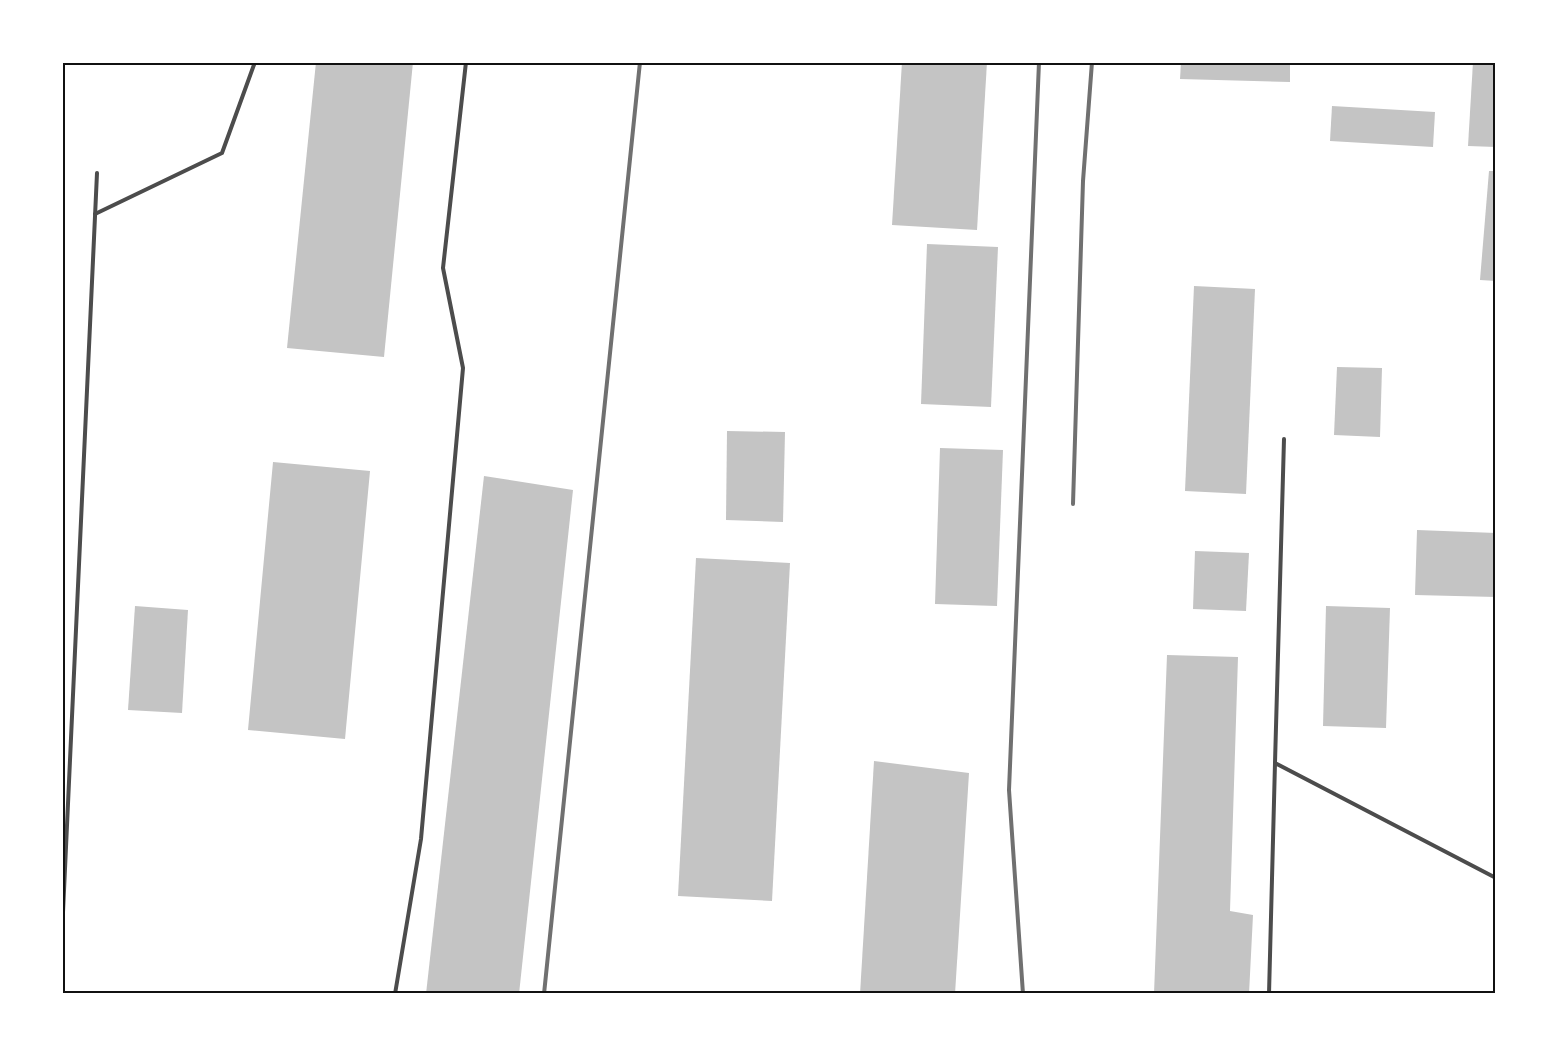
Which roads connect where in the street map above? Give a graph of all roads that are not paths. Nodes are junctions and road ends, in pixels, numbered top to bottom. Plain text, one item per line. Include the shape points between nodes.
1 (255, 62) edge
2 (466, 62) edge
3 (97, 173) dead end
4 (95, 214) junction
5 (1284, 439) dead end
6 (1275, 763) junction
7 (1496, 878) edge
8 (62, 934) edge
9 (395, 994) edge
10 (1269, 994) edge

1 - 4 lane via 222,153
2 - 9 lane via 443,268 463,368 421,839
3 - 4 lane
4 - 8 lane
5 - 6 lane
6 - 7 lane
6 - 10 lane

